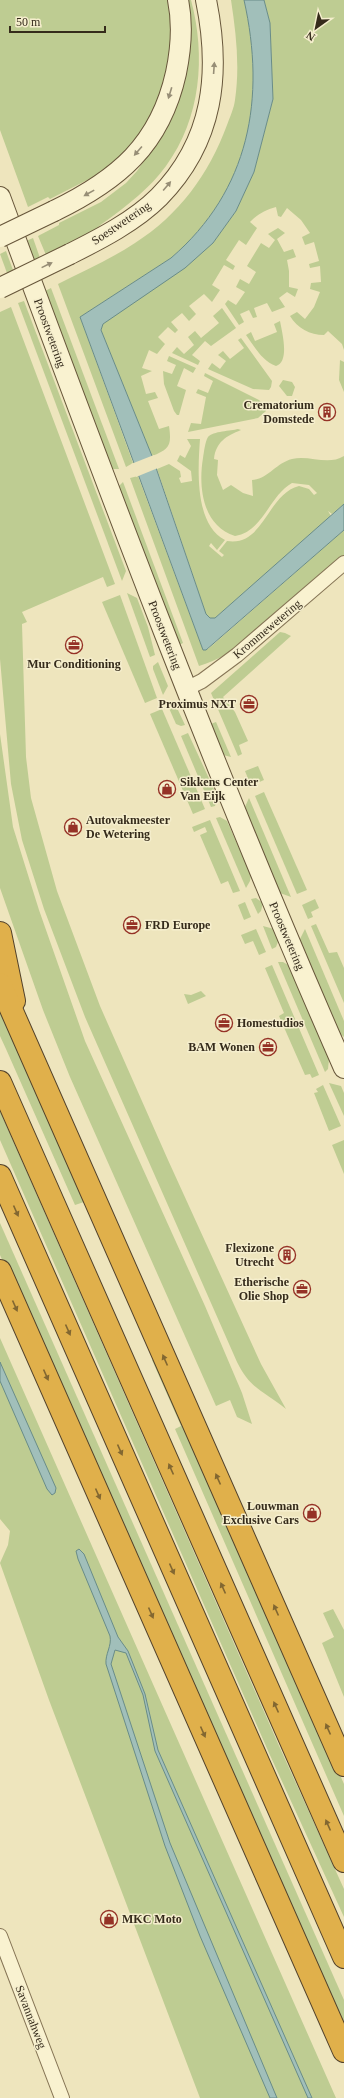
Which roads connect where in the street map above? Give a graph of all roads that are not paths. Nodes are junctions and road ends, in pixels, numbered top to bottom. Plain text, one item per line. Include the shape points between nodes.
1 (178, 0) edge
2 (206, 0) edge
3 (0, 197) edge
4 (0, 237) edge
5 (0, 288) edge
6 (344, 563) edge
7 (186, 689) junction
8 (0, 933) edge
9 (0, 984) edge
10 (19, 1030) junction
11 (344, 1068) edge
12 (0, 1082) edge
13 (0, 1176) edge
14 (0, 1271) edge
15 (344, 1765) edge
16 (344, 1861) edge
17 (0, 1936) edge
18 (344, 1958) edge
19 (344, 2051) edge
20 (62, 2098) edge

1 -> 4 street, bridge via 181,48 166,109 155,130 109,180
5 -> 2 street, Soestwetering, bridge via 118,227 159,197 177,175 194,149 205,120 212,89 214,58
3 - 7 street, Proostwetering via 102,474
6 - 7 street, Krommewetering via 237,655 202,681
7 - 11 street, Proostwetering
8 - 10 highway
9 - 10 highway
15 -> 10 highway
16 -> 12 highway
13 -> 18 highway
14 -> 19 highway
17 - 20 street, Savannahweg

